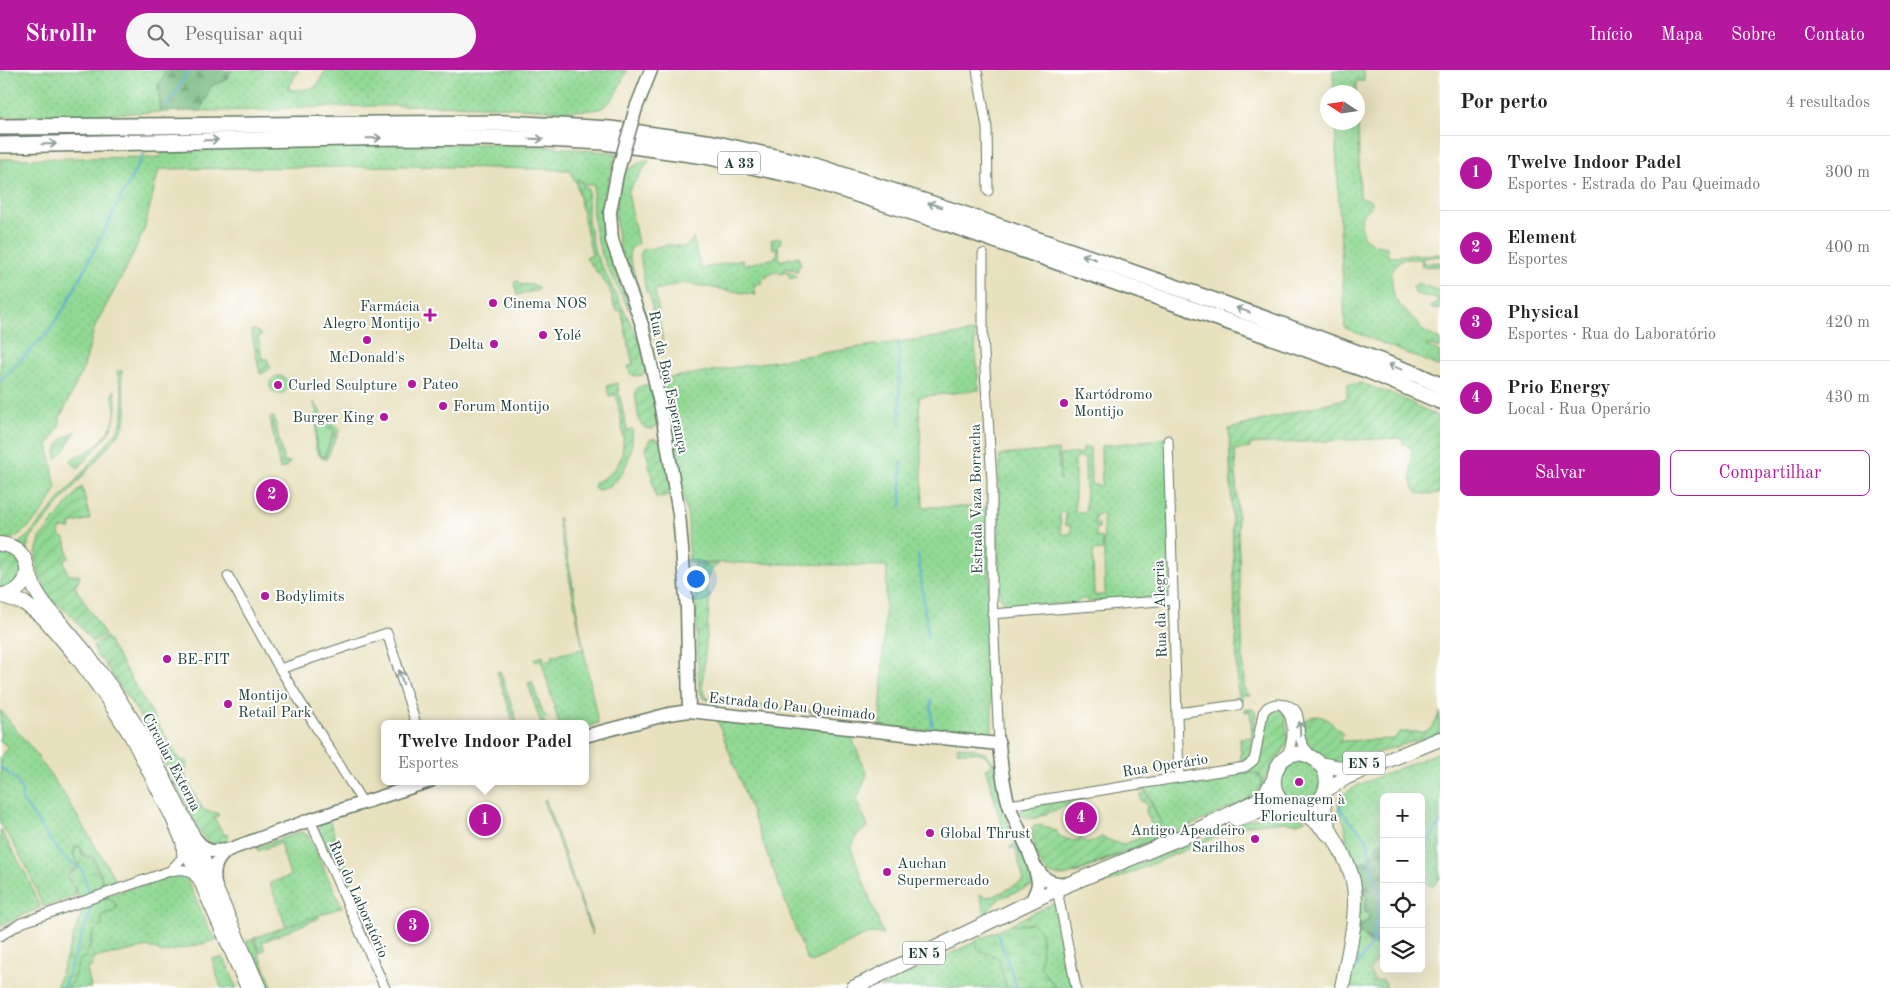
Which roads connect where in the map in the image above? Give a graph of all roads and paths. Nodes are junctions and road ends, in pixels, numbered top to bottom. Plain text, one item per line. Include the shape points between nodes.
1 (651, 70) edge
2 (977, 70) edge
3 (0, 127) edge
4 (0, 145) edge
5 (988, 191) dead end
6 (983, 254) dead end
7 (1440, 385) edge
8 (1440, 402) edge
9 (1168, 440) dead end
10 (0, 544) edge
11 (27, 568) junction
12 (228, 576) dead end
13 (0, 595) edge
14 (1173, 600) junction
15 (992, 614) junction
16 (280, 668) junction
17 (1238, 705) dead end
18 (1282, 705) junction
19 (690, 711) junction
20 (1176, 712) junction
21 (415, 720) edge
22 (589, 735) edge
23 (1440, 739) edge
24 (999, 744) junction
25 (1409, 751) junction
26 (1283, 760) junction
27 (1317, 762) junction
28 (1178, 777) junction
29 (1273, 781) junction
30 (417, 785) edge
31 (1325, 792) junction
32 (363, 802) junction
33 (1009, 805) junction
34 (1293, 809) junction
35 (310, 820) junction
36 (185, 833) junction
37 (1187, 835) junction
38 (1334, 840) junction
39 (228, 850) junction
40 (1031, 859) junction
41 (170, 871) junction
42 (201, 883) junction
43 (1062, 886) junction
44 (215, 888) junction
45 (1032, 900) junction
46 (0, 936) edge
47 (248, 988) edge
48 (259, 988) edge
49 (384, 988) edge
50 (853, 988) edge
51 (1076, 988) edge
52 (1342, 988) edge

1 - 19 street, Rua da Boa Esperança, bridge via 636,108 610,212 612,240 642,325 661,408 679,514 687,608
2 - 5 street via 987,128
7 -> 3 highway, A 33 via 1227,305 960,213 815,166 713,144 610,129 506,123
4 -> 8 highway, A 33 via 402,137 545,139 604,142 705,156 807,178 955,226 1360,368
6 - 15 street, Estrada Vaza Borracha via 983,337 992,481
9 - 14 street, Rua da Alegria
10 - 11 main road, Circular Externa via 21,552
11 - 13 main road via 21,587 15,592
11 - 36 main road, Circular Externa via 39,598 85,652 140,732
12 - 16 street
13 - 36 main road, Circular Externa via 31,607 78,658 132,737
14 - 15 street
14 - 20 street, Rua da Alegria
15 - 24 street, Estrada Vaza Borracha
21 -> 16 street via 387,633
16 - 32 street
17 - 20 street
18 - 26 street via 1289,714 1292,729 1290,747
27 -> 18 street via 1301,742 1296,710
18 - 28 street, Rua Operário via 1272,704 1264,710 1255,756 1248,765
19 - 22 street, Estrada do Pau Queimado
19 - 24 street, Estrada do Pau Queimado
20 - 28 street, Rua da Alegria
23 - 25 main road, EN 5
24 - 33 street
25 - 27 main road, EN 5 via 1340,768
25 - 31 main road, EN 5 via 1347,777
26 - 27 main road, EN 5 via 1298,753 1306,754
26 - 29 main road, EN 5
27 - 31 main road, EN 5 via 1326,776
28 - 33 street, Rua Operário
29 - 34 main road via 1275,794 1283,804
29 - 37 main road, EN 5 via 1256,801
30 - 32 street
31 - 34 main road, EN 5 via 1314,806
31 - 38 main road via 1325,818
32 - 35 street
33 - 40 street
34 - 37 main road, EN 5 via 1266,809
34 - 38 main road via 1317,823
35 - 39 street
35 - 49 street, Rua do Laboratório
36 - 39 street via 204,848 219,852
36 - 41 street via 182,858
36 - 42 main road, Circular Externa
36 - 44 main road, Circular Externa
37 - 43 main road, EN 5
38 - 52 main road via 1349,869 1355,892
39 - 44 street via 214,867
40 - 43 street via 1044,879
40 - 45 street via 1038,883
41 - 42 street via 187,870
41 - 46 street via 21,922
42 - 47 main road, Circular Externa
43 - 45 main road, EN 5
43 - 51 street
44 - 48 main road, Circular Externa
45 - 50 main road, EN 5

